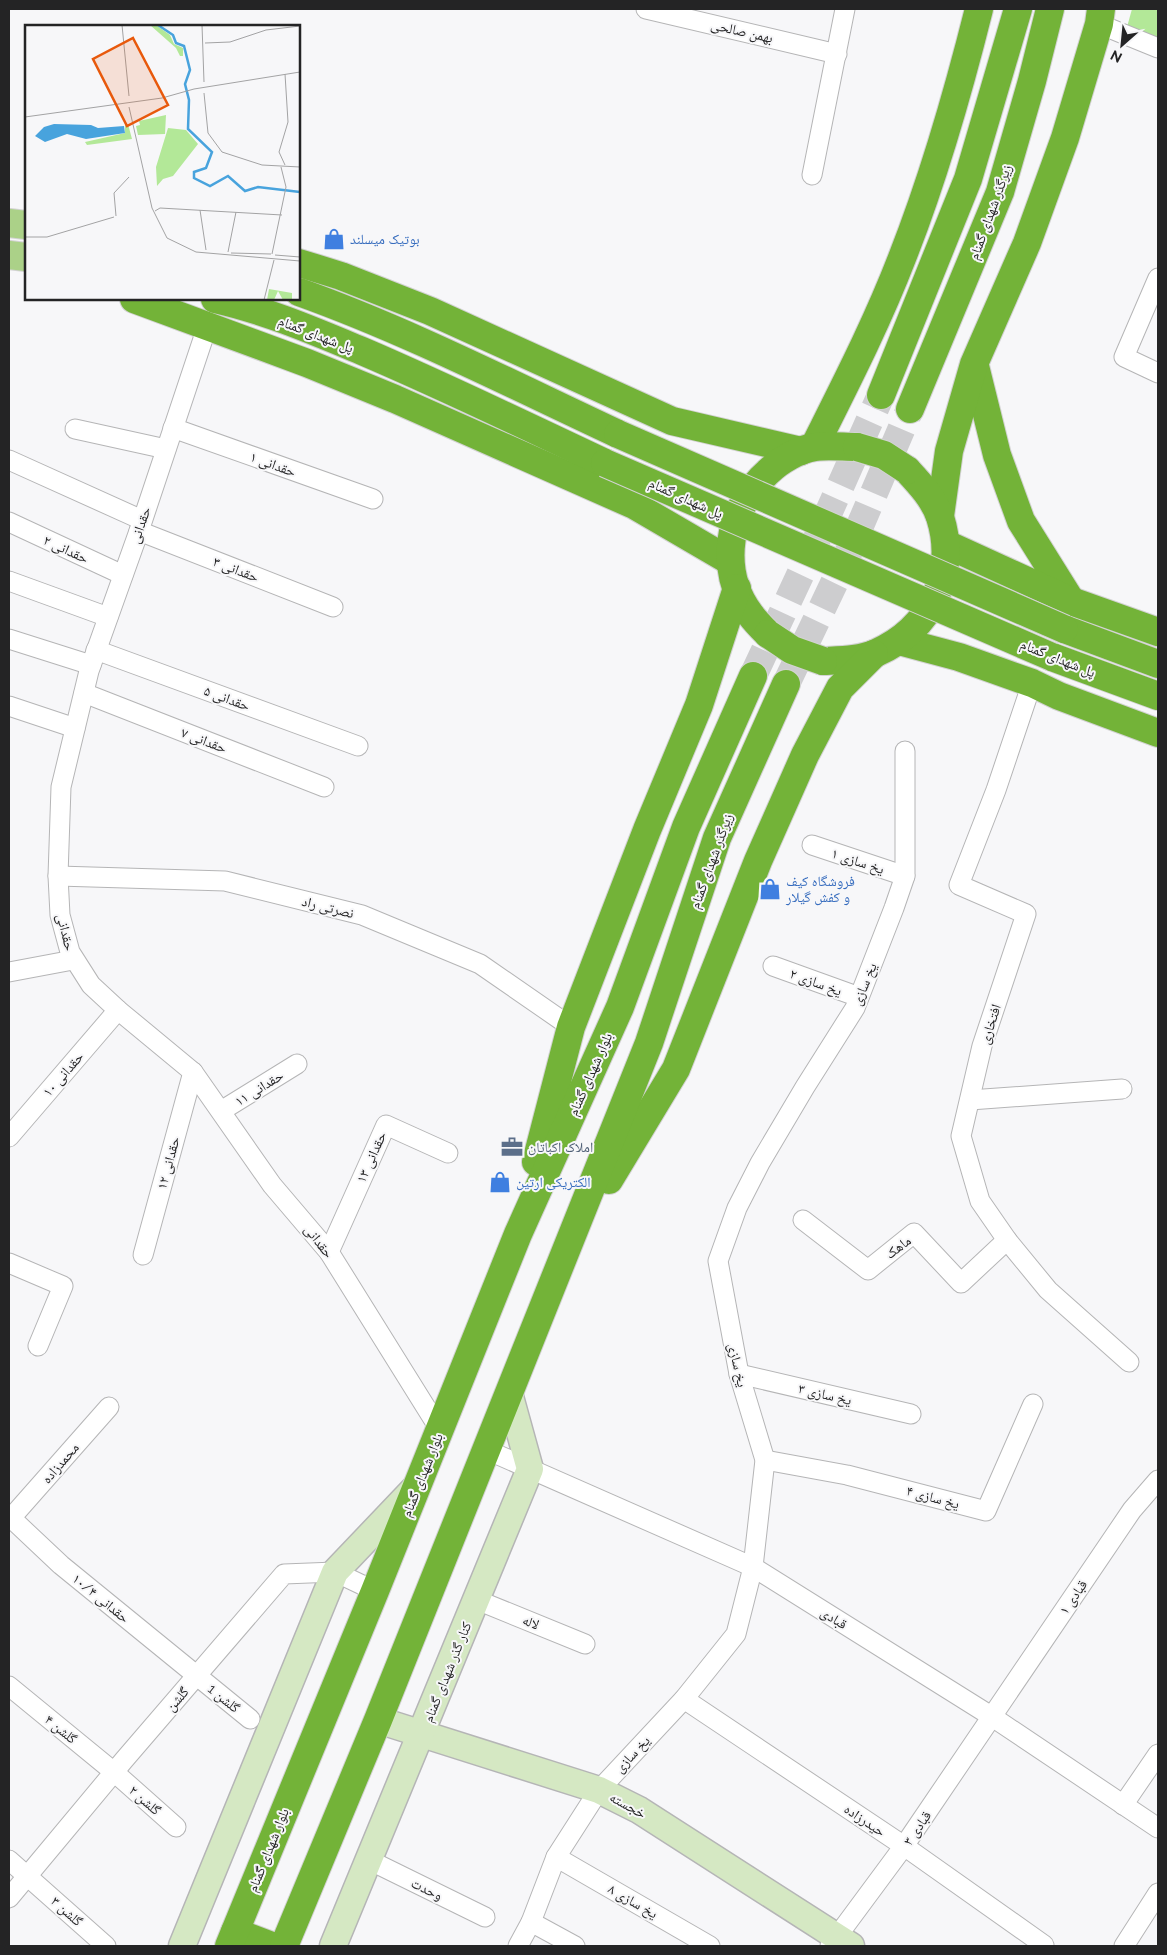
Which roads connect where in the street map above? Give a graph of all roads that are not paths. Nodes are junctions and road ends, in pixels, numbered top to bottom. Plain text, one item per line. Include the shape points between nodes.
1 (646, 9) edge
2 (845, 9) edge
3 (979, 9) edge
4 (1018, 9) edge
5 (1050, 9) edge
6 (1100, 16) edge
7 (1158, 48) edge
8 (837, 54) junction
9 (812, 175) dead end
10 (9, 222) edge
11 (25, 225) edge
12 (9, 255) edge
13 (25, 257) edge
14 (300, 263) edge
15 (1158, 278) edge
16 (300, 292) edge
17 (137, 300) edge
18 (220, 300) edge
19 (207, 327) junction
20 (974, 364) junction
21 (1158, 373) edge
22 (881, 395) tunnel mouth
23 (910, 409) tunnel mouth
24 (672, 420) junction
25 (76, 428) dead end
26 (173, 428) junction
27 (166, 449) junction
28 (808, 449) junction
29 (9, 460) edge
30 (374, 499) dead end
31 (634, 505) junction
32 (940, 516) junction
33 (9, 522) edge
34 (140, 526) junction
35 (946, 544) junction
36 (730, 561) junction
37 (123, 575) junction
38 (9, 581) edge
39 (736, 588) junction
40 (1071, 601) junction
41 (333, 608) dead end
42 (108, 617) junction
43 (1158, 632) edge
44 (9, 639) edge
45 (899, 641) junction
46 (874, 654) junction
47 (94, 658) junction
48 (1158, 664) edge
49 (753, 676) tunnel mouth
50 (1032, 683) junction
51 (786, 684) tunnel mouth
52 (84, 693) junction
53 (1158, 696) edge
54 (9, 706) edge
55 (75, 728) junction
56 (1158, 733) edge
57 (358, 746) dead end
58 (905, 751) dead end
59 (324, 787) dead end
60 (812, 845) dead end
61 (58, 876) junction
62 (904, 876) junction
63 (73, 960) junction
64 (773, 966) dead end
65 (9, 972) edge
66 (859, 998) junction
67 (118, 1010) junction
68 (571, 1027) junction
69 (297, 1064) dead end
70 (193, 1072) junction
71 (1122, 1089) dead end
72 (970, 1100) junction
73 (221, 1112) junction
74 (9, 1137) edge
75 (448, 1153) dead end
76 (803, 1220) dead end
77 (518, 1234) junction
78 (1008, 1240) junction
79 (329, 1252) junction
80 (566, 1252) junction
81 (143, 1255) dead end
82 (9, 1263) edge
83 (38, 1346) dead end
84 (1129, 1362) dead end
85 (739, 1374) junction
86 (509, 1393) junction
87 (1033, 1404) dead end
88 (109, 1407) dead end
89 (911, 1414) dead end
90 (440, 1430) junction
91 (487, 1450) junction
92 (765, 1460) junction
93 (530, 1469) junction
94 (1158, 1480) edge
95 (417, 1486) junction
96 (10, 1517) edge
97 (753, 1567) junction
98 (335, 1572) junction
99 (375, 1591) junction
100 (477, 1600) junction
101 (585, 1644) dead end
102 (197, 1676) junction
103 (9, 1686) edge
104 (684, 1699) junction
105 (991, 1716) junction
106 (250, 1719) dead end
107 (378, 1720) junction
108 (422, 1734) junction
109 (1158, 1754) edge
110 (114, 1772) junction
111 (598, 1790) junction
112 (1122, 1805) junction
113 (176, 1827) dead end
114 (1158, 1828) edge
115 (904, 1846) junction
116 (556, 1857) junction
117 (9, 1860) edge
118 (369, 1860) junction
119 (27, 1876) junction
120 (1158, 1892) edge
121 (9, 1898) edge
122 (485, 1917) dead end
123 (530, 1922) junction
124 (232, 1939) edge
125 (839, 1943) edge
126 (1044, 1945) edge
127 (106, 1946) edge
128 (182, 1946) edge
129 (272, 1946) edge
130 (284, 1946) edge
131 (333, 1946) edge
132 (518, 1946) edge
133 (574, 1946) edge
134 (710, 1946) edge
135 (1124, 1946) edge

1 - 8 street, بهمن صالحی
2 - 8 street
3 - 28 highway via 965,67 902,258 868,336
4 - 22 highway via 968,179
5 - 23 highway, زیرگذر شهدای گمنام via 1000,192
6 - 7 street
6 - 20 highway via 1059,156 1027,243
8 - 9 street
10 - 11 main road
12 - 13 main road
14 - 24 highway via 430,312
15 - 21 street via 1124,357
16 - 48 highway, پل شهدای گمنام, bridge via 416,340 618,434 1055,626
17 - 19 highway
18 - 53 highway, پل شهدای گمنام, bridge via 326,336 605,463 1052,658
19 - 26 street, حقدانی
19 - 31 highway via 307,362
20 - 32 highway via 949,451
20 - 40 highway via 997,455 1021,521
24 - 28 highway
24 - 31 highway
25 - 27 street
26 - 27 street, حقدانی
26 - 30 street, حقدانی ۱
27 - 34 street, حقدانی
28 - 32 highway, bridge via 857,446 884,455 908,470 927,491
28 - 36 highway via 776,464 756,482 740,506 732,533
29 - 34 street, حقدانی ۳
31 - 36 highway
32 - 35 highway
33 - 37 street, حقدانی ۲
34 - 37 street, حقدانی
34 - 41 street, حقدانی ۳
35 - 40 highway
35 - 45 highway via 944,572 935,598 920,622
36 - 39 highway
37 - 42 street, حقدانی
38 - 42 street
39 - 46 highway, bridge via 749,614 768,634 792,650 823,661
39 - 68 highway via 699,705
40 - 43 highway
40 - 50 highway via 1054,602 1038,608 1026,620 1018,636 1019,661
42 - 47 street, حقدانی
44 - 47 street, حقدانی ۵
45 - 46 highway
45 - 50 highway via 959,657
46 - 80 highway via 840,688 805,755 758,861 676,1069
47 - 52 street, حقدانی
47 - 57 street, حقدانی ۵
49 - 77 highway, بلوار شهدای گمنام via 686,828 620,1007
50 - 56 highway
50 - 72 street, افتخاری via 996,790 959,885 1026,914 982,1046
51 - 80 highway, زیرگذر شهدای گمنام via 717,838 649,1043
52 - 55 street, حقدانی
52 - 59 street, حقدانی ۷
54 - 55 street
55 - 61 street, حقدانی via 61,788
58 - 62 street, یخ سازی
60 - 62 street, یخ سازی ۱
61 - 63 street, حقدانی via 60,914
61 - 68 street, نصرتی راد via 225,881 362,915 480,964
62 - 66 street, یخ سازی
63 - 65 street
63 - 67 street, حقدانی via 91,985
64 - 66 street, یخ سازی ۲
66 - 85 street, یخ سازی via 760,1163 737,1208 718,1261
67 - 70 street, حقدانی
67 - 74 street, حقدانی ۱۰
68 - 77 highway
69 - 73 street, حقدانی ۱۱
70 - 73 street, حقدانی
70 - 81 street, حقدانی ۱۲
71 - 72 street
72 - 78 street, افتخاری via 961,1136 980,1201
73 - 79 street, حقدانی via 272,1185
75 - 79 street, حقدانی ۱۳ via 386,1125
76 - 78 street, ماهک via 868,1270 914,1233 960,1283
77 - 90 highway, بلوار شهدای گمنام
78 - 84 street, افتخاری via 1048,1290
79 - 90 street, حقدانی
80 - 86 highway
82 - 83 street via 63,1286
85 - 89 street, یخ سازی ۳
85 - 92 street, یخ سازی
86 - 91 highway
86 - 93 street
87 - 92 street, یخ سازی ۴ via 986,1511 847,1475
88 - 96 street, محمدزاده
90 - 95 highway, بلوار شهدای گمنام
91 - 93 street, قبادی
91 - 107 highway
92 - 97 street, یخ سازی
93 - 97 street, قبادی
93 - 100 street, کنار گذر شهدای گمنام
94 - 105 street, قبادی ۱ via 1132,1510
95 - 98 street
95 - 99 highway, بلوار شهدای گمنام
96 - 102 street, حقدانی ۱۰/۴ via 61,1566
97 - 104 street, یخ سازی via 736,1634
97 - 105 street, قبادی
98 - 99 street, گلشن
98 - 102 street, گلشن via 284,1574
98 - 128 street
99 - 124 highway, بلوار شهدای گمنام
100 - 101 street, لاله
100 - 108 street, کنار گذر شهدای گمنام
102 - 106 street, گلشن 1
102 - 110 street, گلشن
103 - 110 street, گلشن ۴
104 - 111 street, یخ سازی
104 - 115 street, حیدرزاده
105 - 112 street, قبادی
105 - 115 street, قبادی ۳
107 - 108 street, خجسته
107 - 130 highway
108 - 111 street, خجسته
108 - 118 street, کنار گذر شهدای گمنام
109 - 112 street
110 - 113 street, گلشن ۲
110 - 119 street, گلشن
111 - 116 street, یخ سازی
111 - 125 street, خجسته via 639,1810
112 - 114 street, قبادی
115 - 125 street, قبادی ۳
115 - 126 street, حیدرزاده
116 - 123 street, یخ سازی
116 - 134 street, یخ سازی ۸
117 - 119 street, گلشن ۳
118 - 122 street, وحدت
118 - 131 street, کنار گذر شهدای گمنام
119 - 121 street, گلشن
119 - 127 street, گلشن ۳
120 - 135 street
123 - 132 street, یخ سازی
123 - 133 street
124 - 129 highway

